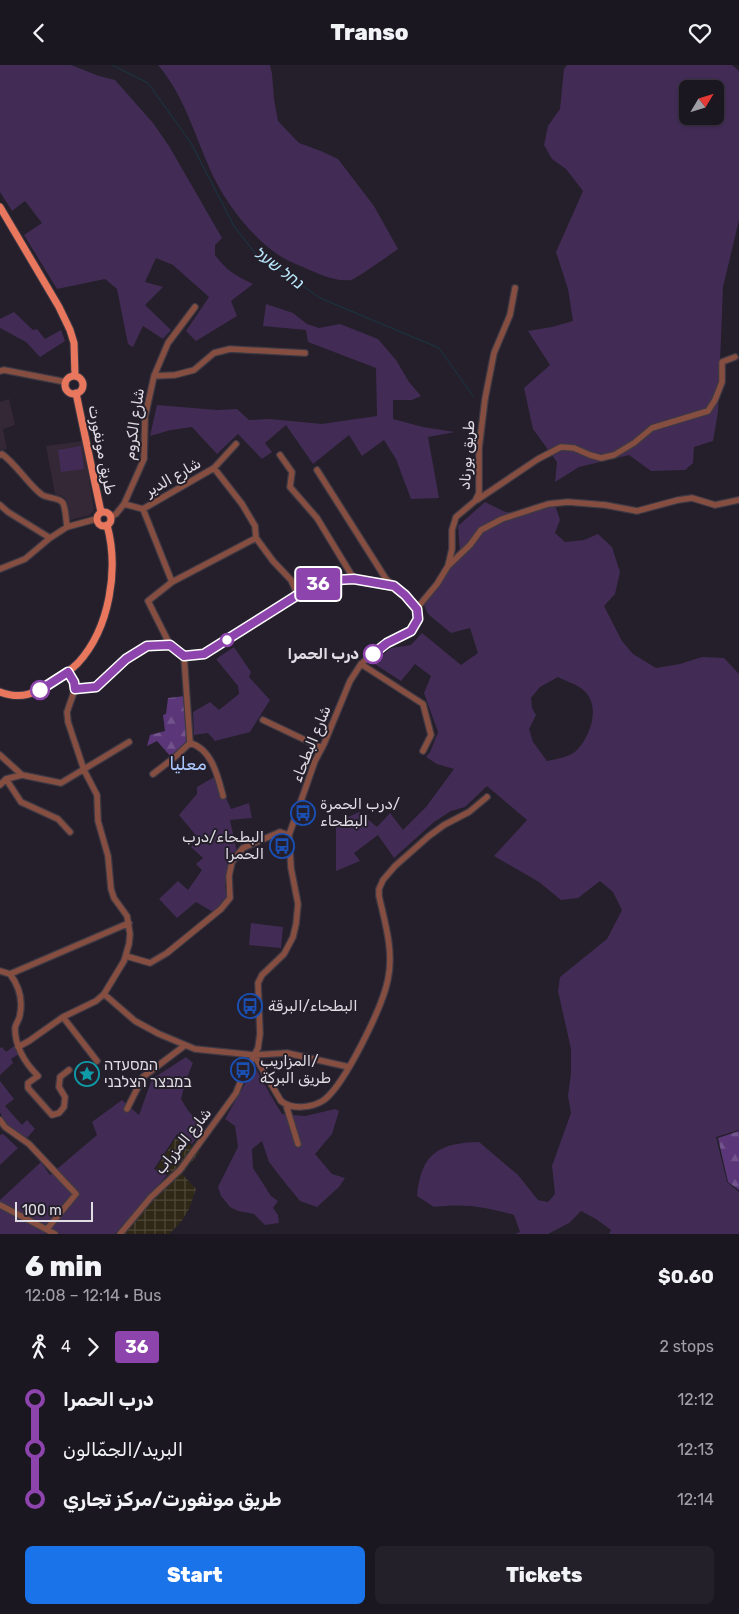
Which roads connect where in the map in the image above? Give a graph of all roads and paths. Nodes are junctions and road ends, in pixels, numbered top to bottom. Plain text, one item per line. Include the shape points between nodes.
1 (0, 207) edge
2 (515, 288) dead end
3 (195, 307) dead end
4 (306, 353) dead end
5 (735, 357) dead end
6 (0, 371) edge
7 (75, 376) junction
8 (154, 376) junction
9 (66, 382) junction
10 (76, 393) junction
11 (236, 444) dead end
12 (0, 455) edge
13 (280, 455) dead end
14 (214, 468) junction
15 (317, 470) dead end
16 (739, 500) edge
17 (476, 501) junction
18 (124, 504) junction
19 (0, 505) edge
20 (142, 509) junction
21 (101, 512) junction
22 (110, 517) junction
23 (96, 519) junction
24 (107, 525) junction
25 (67, 527) junction
26 (50, 538) junction
27 (256, 538) junction
28 (448, 566) junction
29 (0, 569) edge
30 (354, 579) junction
31 (172, 582) junction
32 (394, 586) junction
33 (298, 596) junction
34 (417, 609) junction
35 (170, 645) junction
36 (184, 656) junction
37 (360, 664) junction
38 (68, 672) junction
39 (75, 689) junction
40 (0, 692) edge
41 (263, 720) dead end
42 (129, 743) dead end
43 (190, 743) junction
44 (322, 748) junction
45 (423, 751) dead end
46 (0, 755) edge
47 (84, 771) junction
48 (153, 774) dead end
49 (22, 775) junction
50 (6, 779) junction
51 (0, 785) edge
52 (223, 796) dead end
53 (488, 797) dead end
54 (70, 832) dead end
55 (289, 835) junction
56 (129, 923) junction
57 (126, 956) junction
58 (0, 971) edge
59 (10, 974) junction
60 (104, 994) junction
61 (63, 1017) junction
62 (184, 1046) junction
63 (18, 1047) junction
64 (254, 1055) junction
65 (98, 1061) dead end
66 (349, 1067) junction
67 (69, 1070) dead end
68 (286, 1105) junction
69 (127, 1109) dead end
70 (0, 1120) edge
71 (298, 1144) dead end
72 (0, 1205) edge
73 (46, 1229) junction
74 (55, 1234) edge
75 (120, 1234) edge

1 - 7 main road via 70,330 74,343
2 - 17 street, طريق بورناد via 510,315 494,353 485,399
3 - 8 street, شارع الكروم via 168,343
4 - 8 street via 230,349 214,353 194,370
5 - 17 street via 722,362 722,382 708,411 652,428 614,455 601,457 561,447
6 - 9 street
7 - 9 main road
7 - 10 main road via 83,386
8 - 18 street, شارع الكروم via 145,417 144,459
9 - 10 main road via 68,391
10 - 21 main road, طريق مونفورت
11 - 14 street, شارع الدير
12 - 25 street via 8,459 43,496 63,504
13 - 30 street via 292,471 290,487 317,518
14 - 20 street, شارع الدير
14 - 27 street via 242,503 255,526
15 - 32 street via 386,579
16 - 28 street via 715,505 692,498 678,499 637,511 568,502 548,504 502,519 481,530
17 - 28 street, طريق بورناد via 456,517
18 - 20 street, شارع الدير
18 - 22 street, شارع الكروم
19 - 26 street
20 - 31 street, شارع الدير
21 - 22 main road via 108,513
21 - 23 main road
22 - 24 main road
23 - 24 main road via 100,525
23 - 25 street
24 - 38 main road via 112,564 106,613 94,639
25 - 26 street
26 - 29 street via 25,559
27 - 31 street
27 - 33 street via 291,580
28 - 34 street, طريق بورناد
30 - 32 street
30 - 33 street via 315,584
31 - 35 street via 148,601
32 - 34 street
33 - 36 street via 204,654
34 - 37 street, شارع البطحاء via 418,619 411,631 377,650
35 - 36 street
35 - 39 street via 147,646 126,659 96,687
36 - 43 street
37 - 44 street, شارع البطحاء
37 - 45 street via 423,704 431,735
38 - 39 street
38 - 40 main road via 28,695 11,696
39 - 47 street via 67,711 68,722
41 - 44 street
42 - 47 street
43 - 48 street
43 - 52 street via 210,758
44 - 55 street, شارع البطحاء
46 - 49 street
47 - 49 street via 61,783
47 - 56 street via 97,795 98,821 108,856 111,889
49 - 50 street
50 - 51 street
50 - 54 street via 21,802 58,819
53 - 66 street via 470,812 430,835 383,880 379,896 390,951 388,980 382,1000
55 - 57 street via 280,832 243,848 232,862 230,898 167,953 150,963
55 - 64 street, شارع البطحاء via 298,904 296,924 284,954 258,983 260,1034
56 - 57 street
56 - 59 street
57 - 60 street
58 - 59 street
59 - 63 street via 21,997 20,1016 15,1027
60 - 61 street
60 - 62 street via 135,1021
61 - 63 street
61 - 65 street
62 - 64 street
62 - 69 street via 143,1077
63 - 67 street via 27,1066 38,1076 28,1083 28,1088 52,1115 64,1107 60,1077
64 - 66 street via 287,1053
64 - 68 street
64 - 75 street, شارع المزراب via 236,1093 200,1143
66 - 68 street via 334,1090 320,1102 295,1107
68 - 71 street
70 - 73 street via 29,1143 76,1194
72 - 73 street
73 - 74 street

